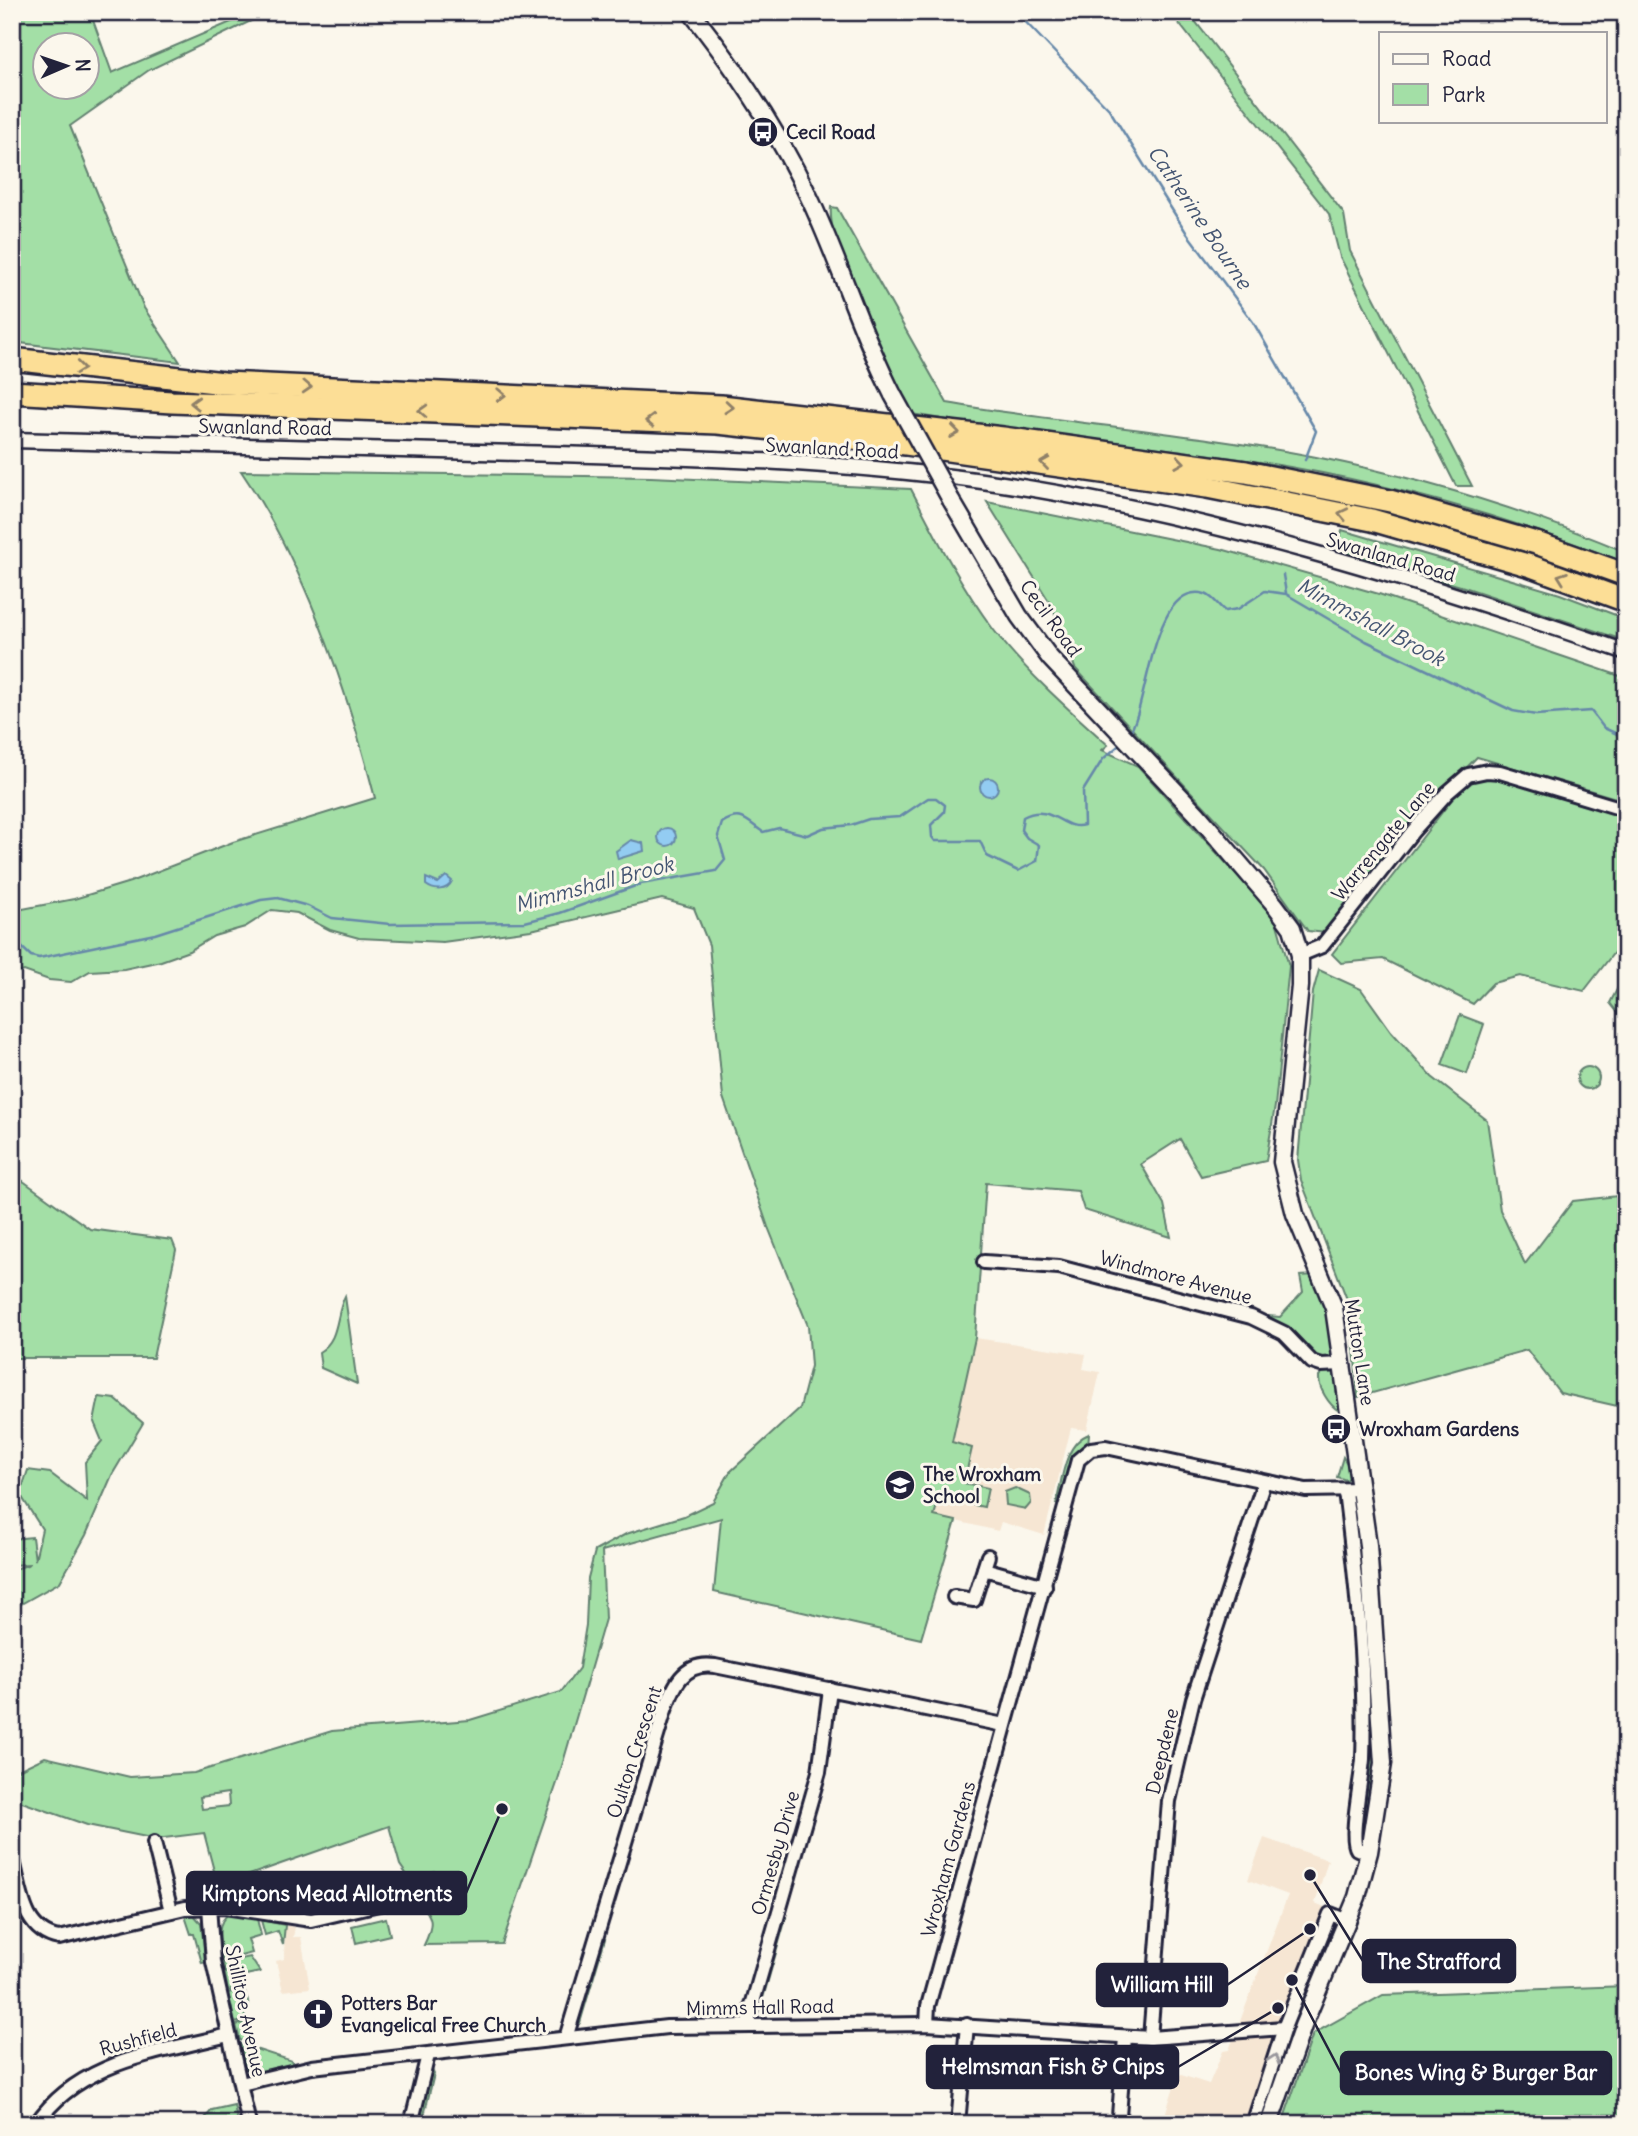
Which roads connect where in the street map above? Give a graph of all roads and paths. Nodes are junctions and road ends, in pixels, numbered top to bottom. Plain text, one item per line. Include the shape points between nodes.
1 (691, 12) edge
2 (12, 359) edge
3 (12, 392) edge
4 (12, 440) edge
5 (1626, 575) edge
6 (1626, 601) edge
7 (1626, 652) edge
8 (1626, 810) edge
9 (1299, 952) junction
10 (984, 1262) dead end
11 (1342, 1364) junction
12 (1264, 1482) junction
13 (1353, 1490) junction
14 (1045, 1586) junction
15 (954, 1597) dead end
16 (830, 1689) junction
17 (1004, 1725) junction
18 (154, 1843) dead end
19 (12, 1857) edge
20 (413, 1896) dead end
21 (209, 1906) junction
22 (171, 1911) junction
23 (1348, 1921) junction
24 (926, 2024) junction
25 (967, 2025) junction
26 (749, 2026) junction
27 (1284, 2028) junction
28 (228, 2035) junction
29 (1125, 2037) junction
30 (566, 2038) junction
31 (1150, 2038) junction
32 (428, 2055) junction
33 (241, 2084) junction
34 (36, 2124) edge
35 (249, 2124) edge
36 (411, 2124) edge
37 (958, 2124) edge
38 (1115, 2124) edge
39 (1253, 2124) edge
40 (1269, 2124) edge

1 - 9 main road, Cecil Road, bridge via 768,121 810,198 868,346 1019,616 1275,905 1292,928
2 -> 5 highway via 224,383 721,406 951,431 1338,489 1459,519
6 -> 3 highway via 1452,541 1313,507 1140,476 906,444 718,423
4 - 7 street, Swanland Road via 616,456 901,471 987,482 1166,516 1338,561
8 - 9 street, Warrengate Lane via 1509,774 1486,771 1468,775 1413,831 1322,946
9 - 11 main road, Mutton Lane via 1282,1162 1295,1214 1334,1308
10 - 11 street, Windmore Avenue via 1056,1266 1251,1317 1284,1333 1312,1362
11 - 13 main road, Mutton Lane
12 - 13 street, Wroxham Gardens via 1306,1490
12 - 14 street, Wroxham Gardens via 1111,1448 1091,1449 1075,1465
12 - 31 street, Deepdene via 1193,1699 1169,1801
13 - 23 main road, Mutton Lane via 1383,1738 1381,1784 1369,1852
14 - 15 street via 986,1563 974,1600
14 - 17 street, Wroxham Gardens
16 - 17 street, Oulton Crescent
16 - 26 street, Ormesby Drive via 819,1772
16 - 30 street, Oulton Crescent via 708,1665 691,1668 677,1682
17 - 24 street, Wroxham Gardens
18 - 22 street
19 - 22 street via 28,1916 47,1936 67,1937
20 - 21 street via 311,1920
21 - 22 street
21 - 28 street, Shillitoe Avenue via 213,1962
23 - 27 street via 1330,1914
23 - 40 main road, Mutton Lane via 1303,2026
24 - 25 street, Mimms Hall Road
24 - 26 street, Mimms Hall Road
25 - 29 street, Mimms Hall Road
25 - 37 street
26 - 30 street, Mimms Hall Road via 667,2027
27 - 31 street, Mimms Hall Road
39 -> 27 street
28 - 33 street, Shillitoe Avenue
28 - 34 street, Rushfield via 101,2068 60,2095
29 - 31 street, Mimms Hall Road
29 - 38 street
30 - 32 street, Mimms Hall Road
32 - 33 street, Mimms Hall Road via 312,2067
32 - 36 street
33 - 35 street, Shillitoe Avenue

